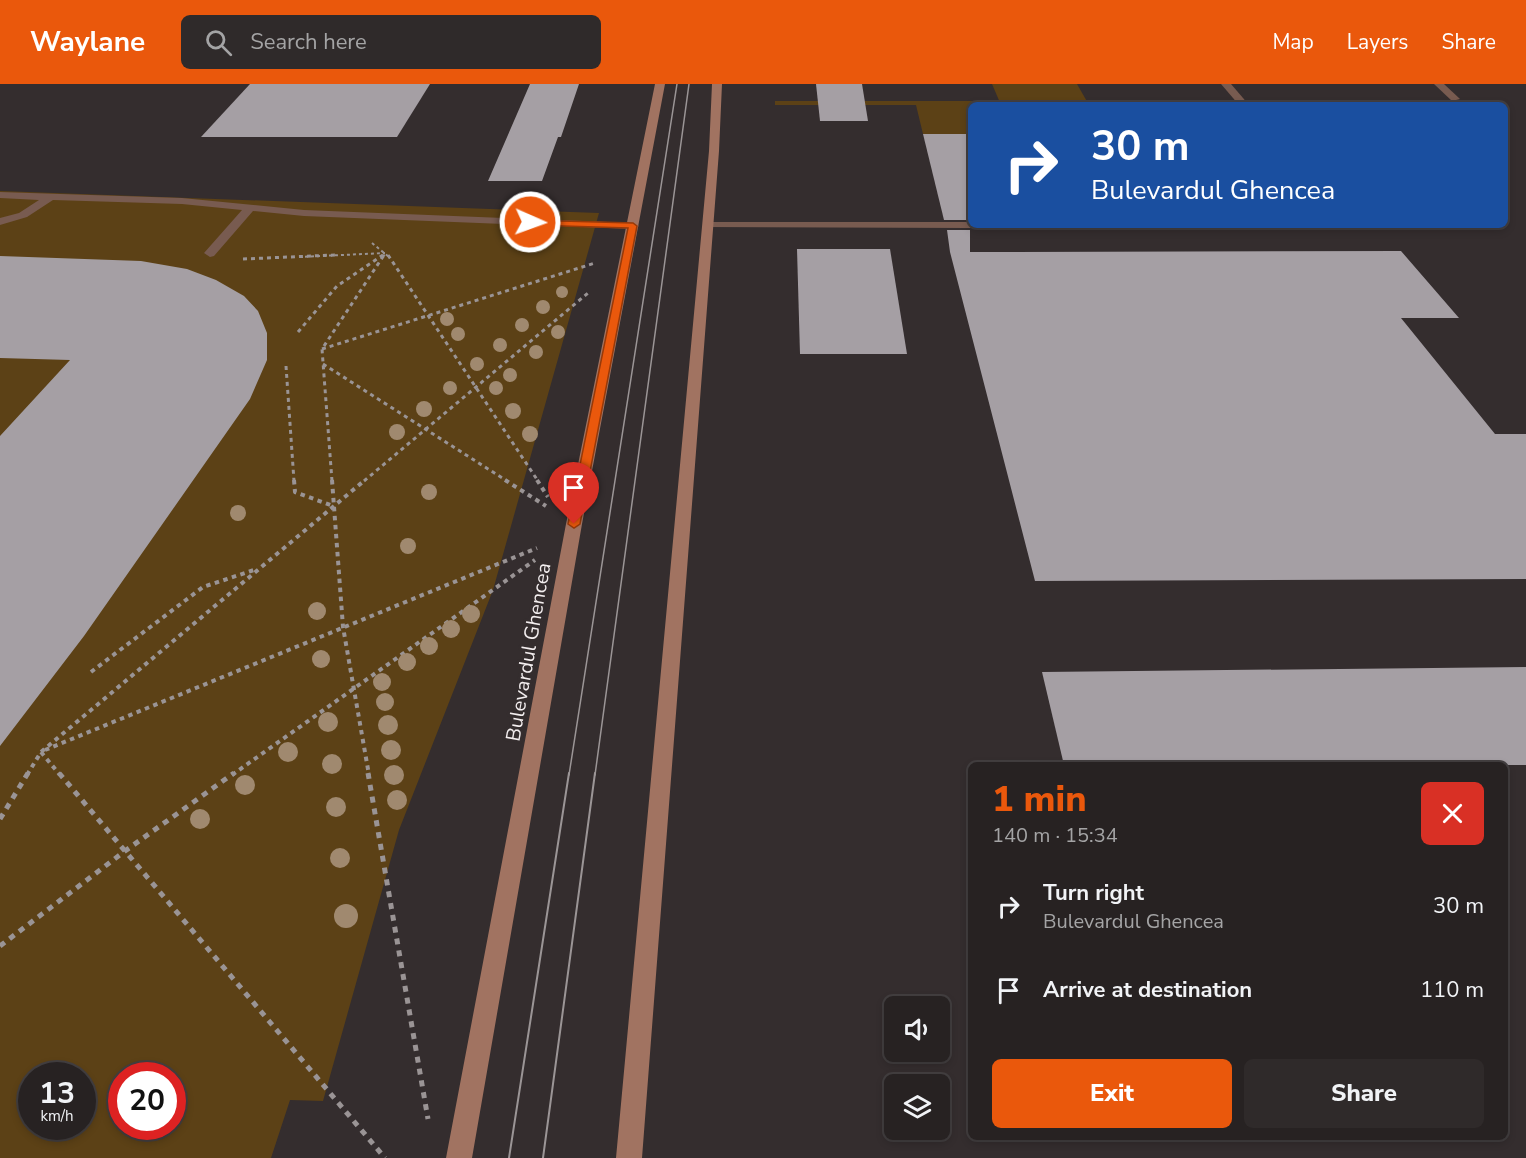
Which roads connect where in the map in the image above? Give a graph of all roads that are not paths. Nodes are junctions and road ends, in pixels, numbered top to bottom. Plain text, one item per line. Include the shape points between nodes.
1 (660, 84) edge
2 (717, 84) edge
3 (1226, 84) edge
4 (1439, 84) edge
5 (1455, 99) dead end
6 (1241, 102) edge
7 (0, 195) edge
8 (50, 196) junction
9 (70, 208) dead end
10 (250, 208) junction
11 (0, 222) edge
12 (708, 225) junction
13 (968, 225) edge
14 (633, 226) junction
15 (210, 253) dead end
16 (459, 1158) edge
17 (628, 1158) edge

1 - 14 main road, Bulevardul Ghencea
2 - 12 main road
3 - 6 street
4 - 5 street
7 - 8 street
8 - 10 street
8 - 11 street via 23,215
9 - 10 street
10 - 14 street
10 - 15 street
12 - 13 street
12 - 17 main road
14 - 16 main road, Bulevardul Ghencea via 569,524

